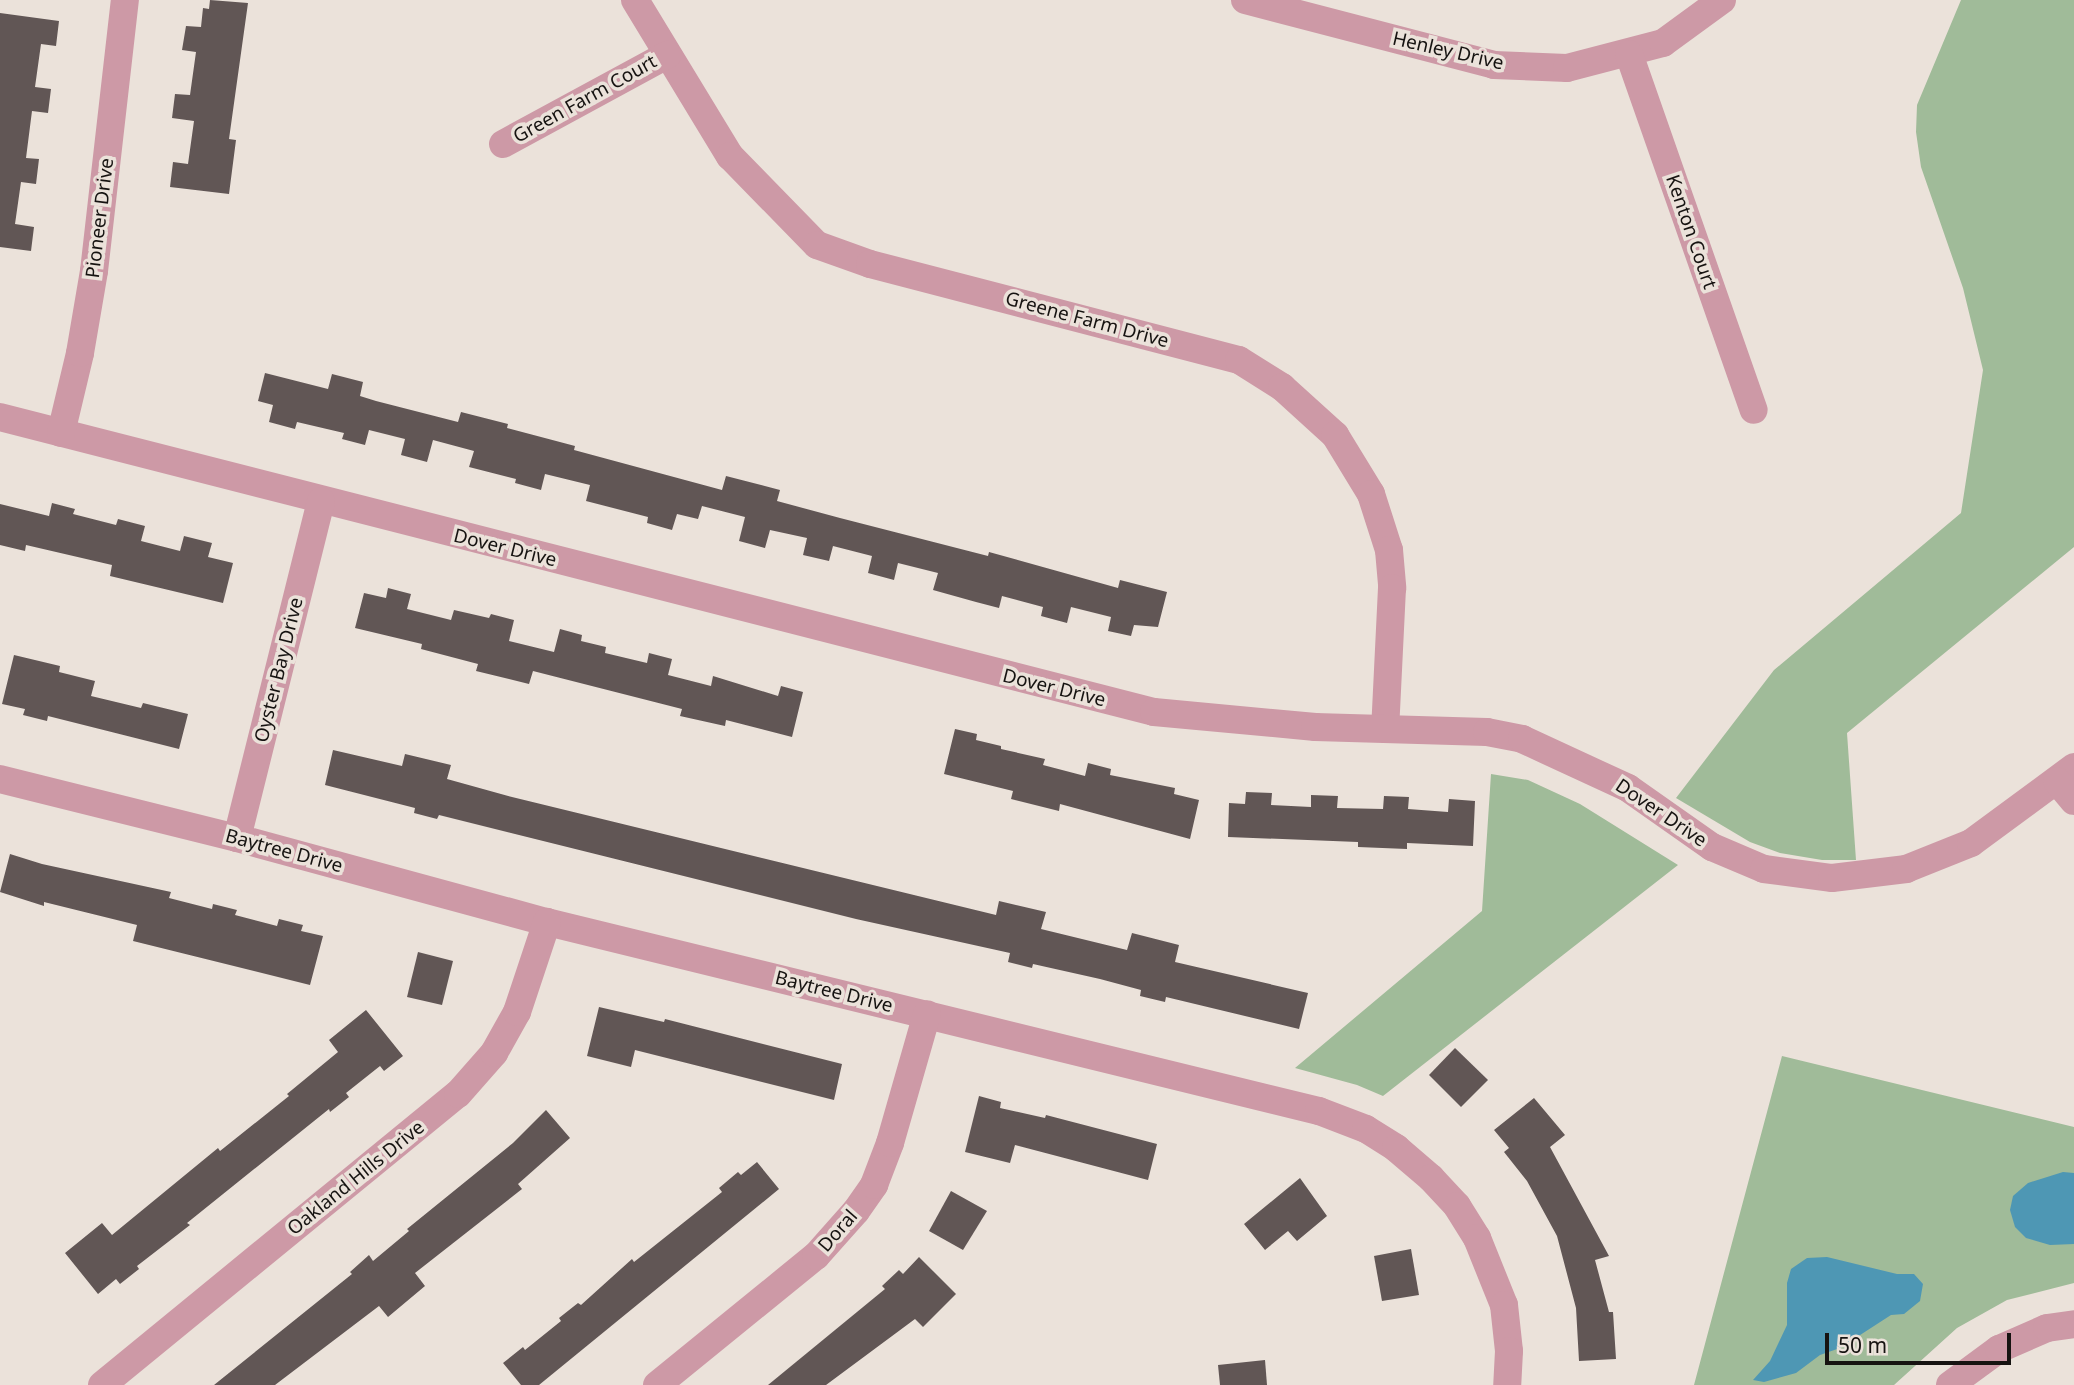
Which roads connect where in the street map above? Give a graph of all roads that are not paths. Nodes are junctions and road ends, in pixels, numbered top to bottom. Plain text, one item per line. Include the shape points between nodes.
1 (125, 0) edge
2 (635, 0) edge
3 (1245, 0) edge
4 (1722, 0) edge
5 (1629, 54) junction
6 (667, 55) junction
7 (503, 144) dead end
8 (1754, 410) dead end
9 (0, 417) edge
10 (61, 433) junction
11 (321, 501) junction
12 (1385, 729) junction
13 (0, 779) edge
14 (2068, 783) edge
15 (237, 838) junction
16 (547, 922) junction
17 (926, 1014) junction
18 (2074, 1324) edge
19 (103, 1385) edge
20 (657, 1385) edge
21 (1507, 1385) edge
22 (1950, 1385) edge

1 - 10 street, Pioneer Drive via 94,271
2 - 6 street, Greene Farm Drive
3 - 5 street, Henley Drive via 1494,65 1567,68
4 - 5 street, Henley Drive via 1663,43
5 - 8 street, Kenton Court
6 - 7 street, Green Farm Court
6 - 12 street, Greene Farm Drive via 730,156 817,245 870,264 1239,359 1282,387 1335,435 1371,494 1389,550 1392,588
9 - 10 street, Dover Drive
10 - 11 street, Dover Drive
11 - 12 street, Dover Drive via 1154,712
11 - 15 street, Oyster Bay Drive
12 - 14 street, Dover Drive via 1522,739 1629,788 1712,847 1764,869 1832,878 1906,869 1971,843
13 - 15 street, Baytree Drive
15 - 16 street, Baytree Drive
16 - 17 street, Baytree Drive
16 - 19 street, Oakland Hills Drive via 517,1012 494,1052 458,1094
17 - 20 street, Doral via 890,1143 874,1185 856,1211 816,1256
17 - 21 street, Baytree Drive via 1319,1111 1366,1129 1396,1148 1457,1206 1491,1269 1504,1305
18 - 22 street via 2047,1328 1999,1349

